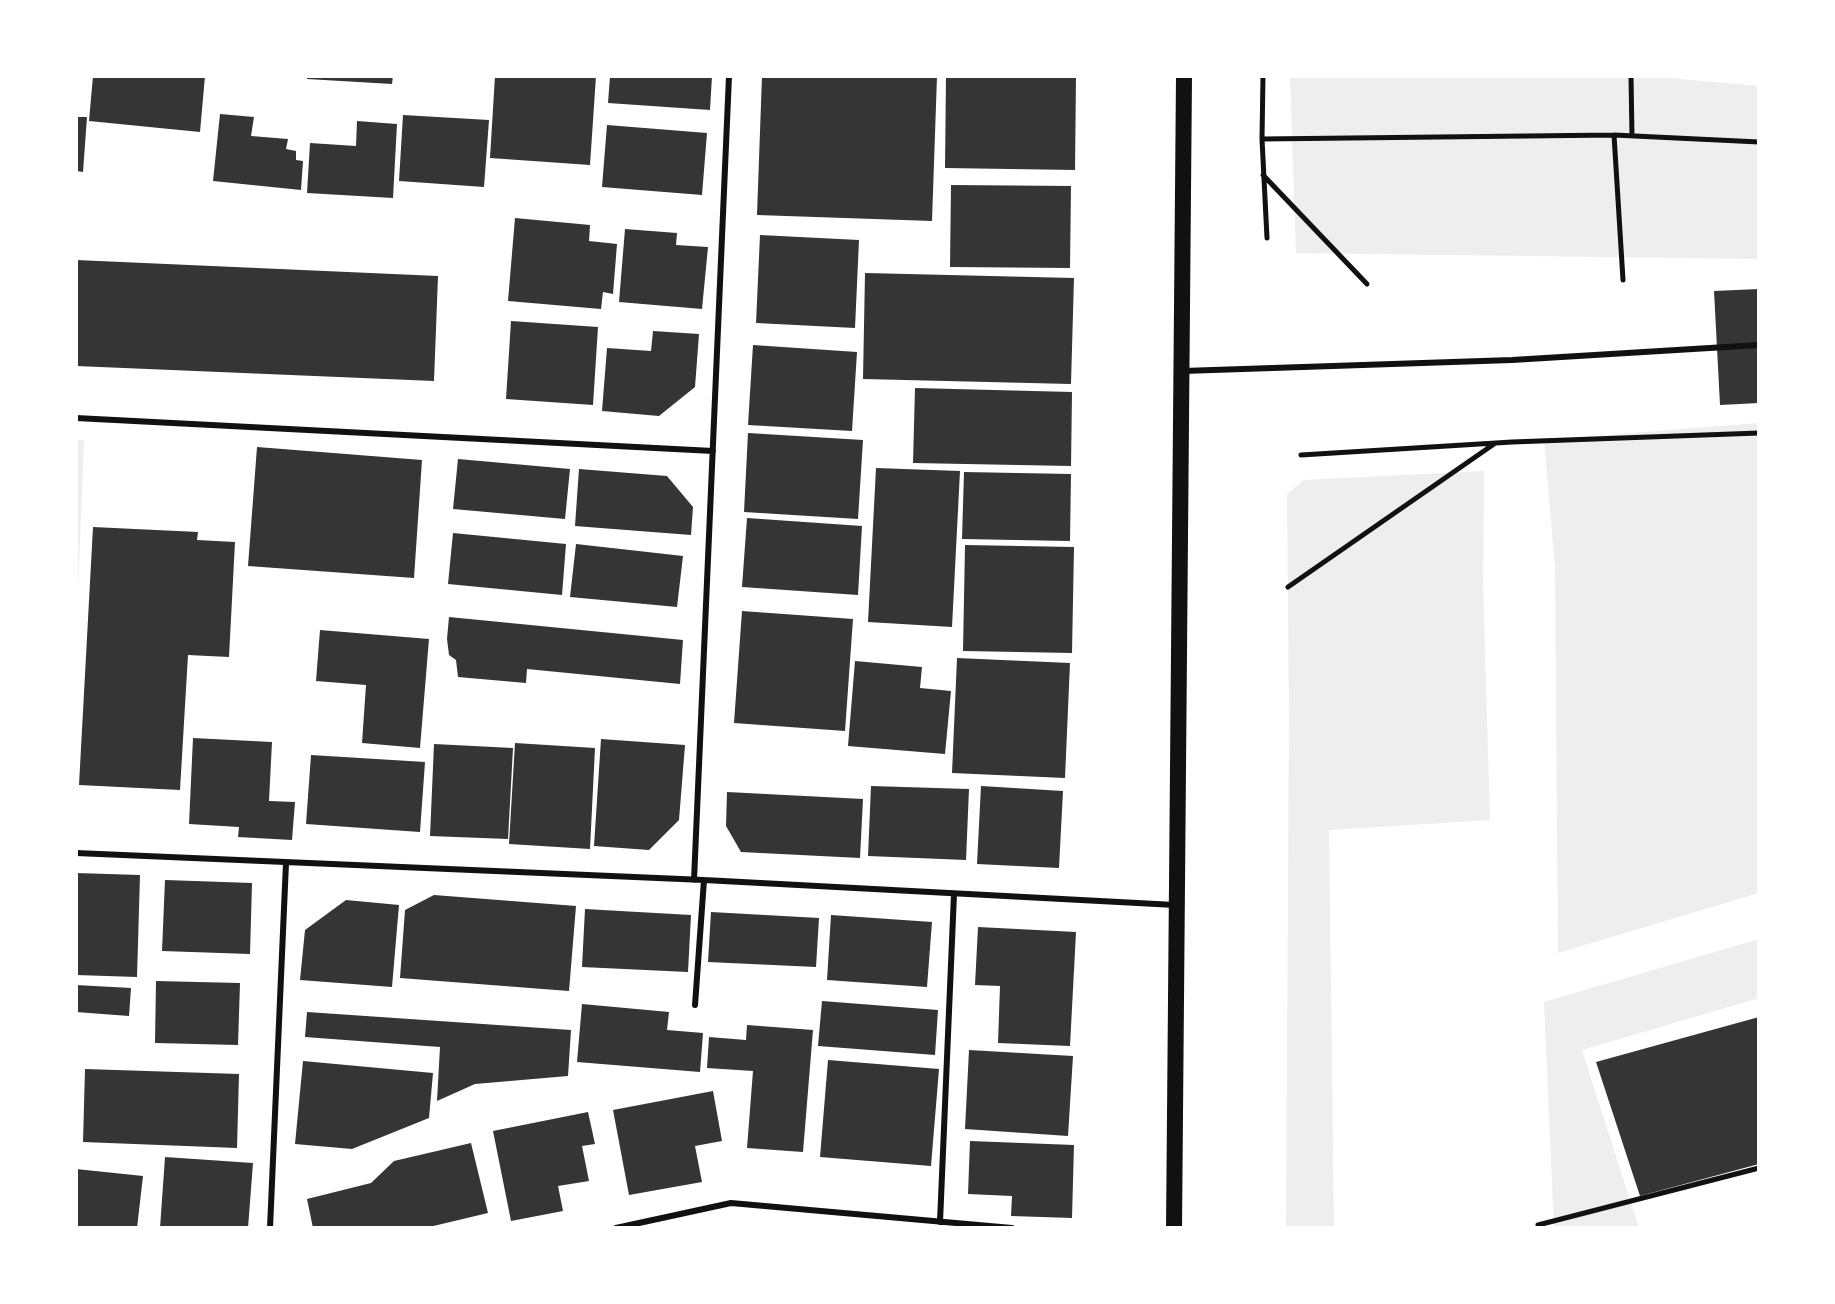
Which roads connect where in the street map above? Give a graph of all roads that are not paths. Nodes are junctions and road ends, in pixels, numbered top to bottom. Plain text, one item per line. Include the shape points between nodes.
1 (729, 76) edge
2 (1184, 76) edge
3 (1759, 345) edge
4 (1180, 371) junction
5 (76, 418) edge
6 (713, 451) junction
7 (76, 853) edge
8 (286, 863) junction
9 (694, 880) junction
10 (704, 880) junction
11 (954, 894) junction
12 (1178, 905) junction
13 (695, 1005) dead end
14 (940, 1222) junction
15 (270, 1228) edge
16 (616, 1228) edge
17 (1012, 1228) edge
18 (1174, 1228) edge

1 - 6 lane
2 - 4 main road
3 - 4 lane
4 - 12 main road
5 - 6 lane
6 - 9 lane
7 - 8 lane
8 - 9 lane
8 - 15 lane
9 - 10 lane
10 - 11 lane
10 - 13 lane
11 - 12 lane
11 - 14 lane
12 - 18 main road
14 - 16 lane via 731,1203
14 - 17 lane

